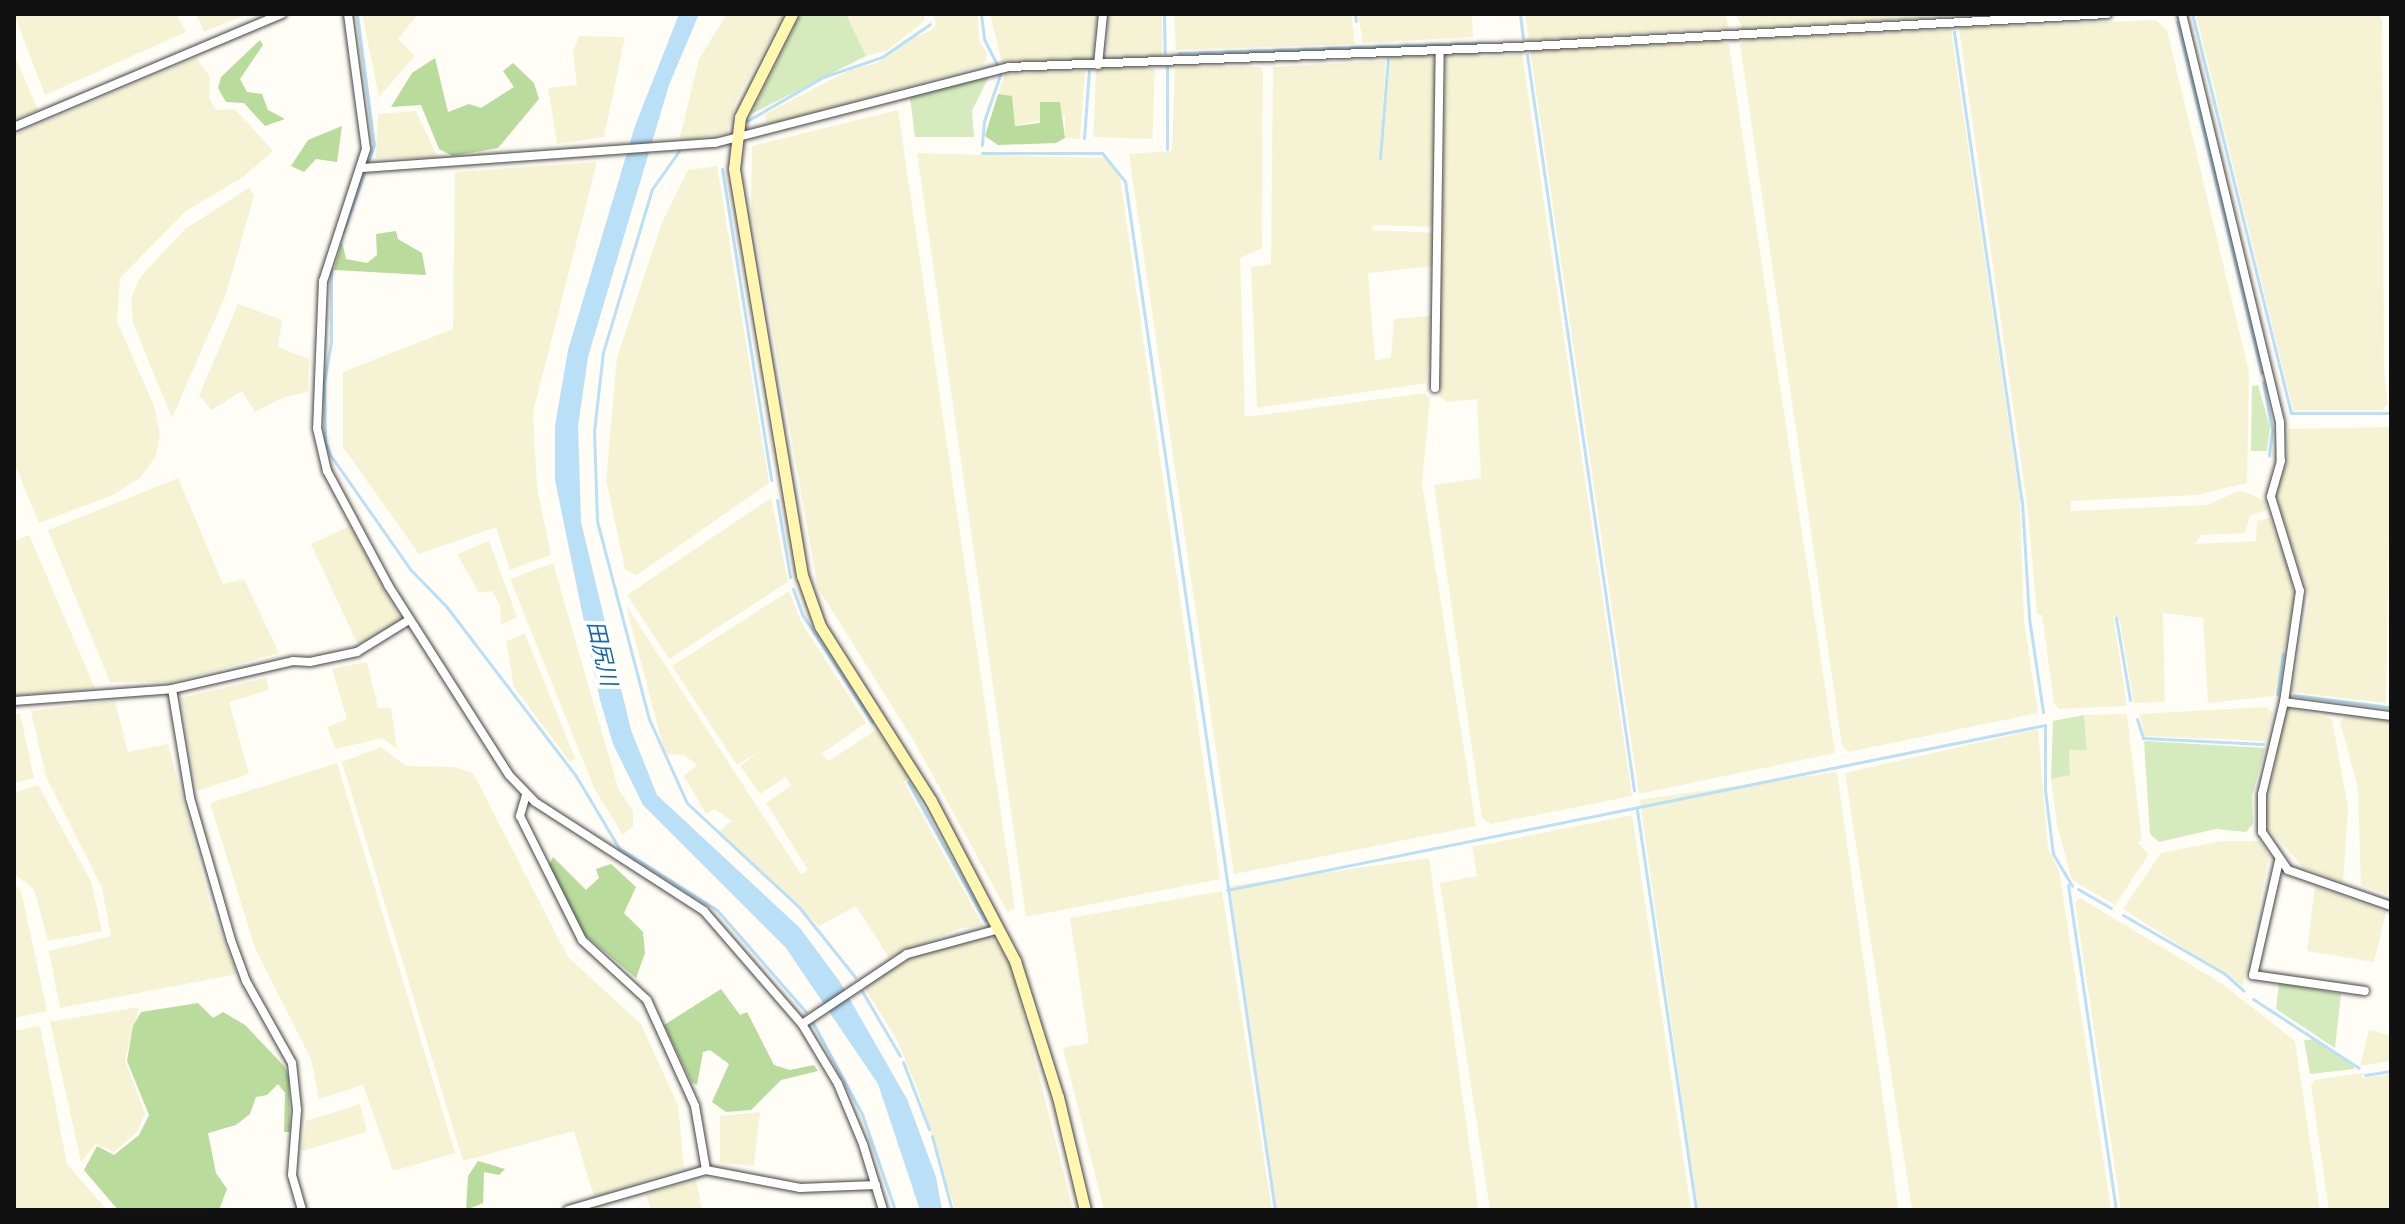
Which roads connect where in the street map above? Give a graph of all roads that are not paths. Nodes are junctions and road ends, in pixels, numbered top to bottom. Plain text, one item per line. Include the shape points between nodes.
1 (282, 14) edge
2 (348, 14) edge
3 (792, 14) edge
4 (1103, 14) edge
5 (2107, 14) edge
6 (2182, 14) edge
7 (1440, 50) junction
8 (1098, 65) junction
9 (14, 127) edge
10 (735, 137) junction
11 (367, 168) junction
12 (1435, 388) dead end
13 (409, 620) junction
14 (172, 689) junction
15 (14, 701) edge
16 (2284, 702) junction
17 (2391, 716) edge
18 (526, 795) junction
19 (2279, 861) junction
20 (2391, 906) edge
21 (999, 929) junction
22 (2365, 991) dead end
23 (802, 1024) junction
24 (706, 1170) junction
25 (876, 1185) junction
26 (302, 1210) edge
27 (568, 1210) edge
28 (883, 1210) edge
29 (1085, 1210) edge

1 - 9 street
2 - 11 street
3 - 10 street
4 - 8 street
5 - 7 street
6 - 16 street via 2280,422 2281,461 2271,497 2293,559 2300,613
7 - 8 street
7 - 12 street
8 - 10 street via 992,70
10 - 11 street
10 - 21 street via 735,192 809,598 820,626 931,801
11 - 13 street via 325,265 317,428 327,471
13 - 14 street via 357,652
13 - 18 street via 490,752
14 - 15 street
14 - 26 street via 190,798 231,940 246,981 292,1063 297,1110 292,1175
16 - 17 street
16 - 19 street via 2260,816 2262,832
18 - 23 street via 704,911
18 - 24 street via 520,816 582,940 647,1000 695,1106
19 - 20 street via 2306,877
19 - 22 street via 2253,975
21 - 23 street via 907,954
21 - 29 street via 1034,1013
23 - 25 street via 838,1084
24 - 25 street via 800,1188
24 - 27 street
25 - 28 street

